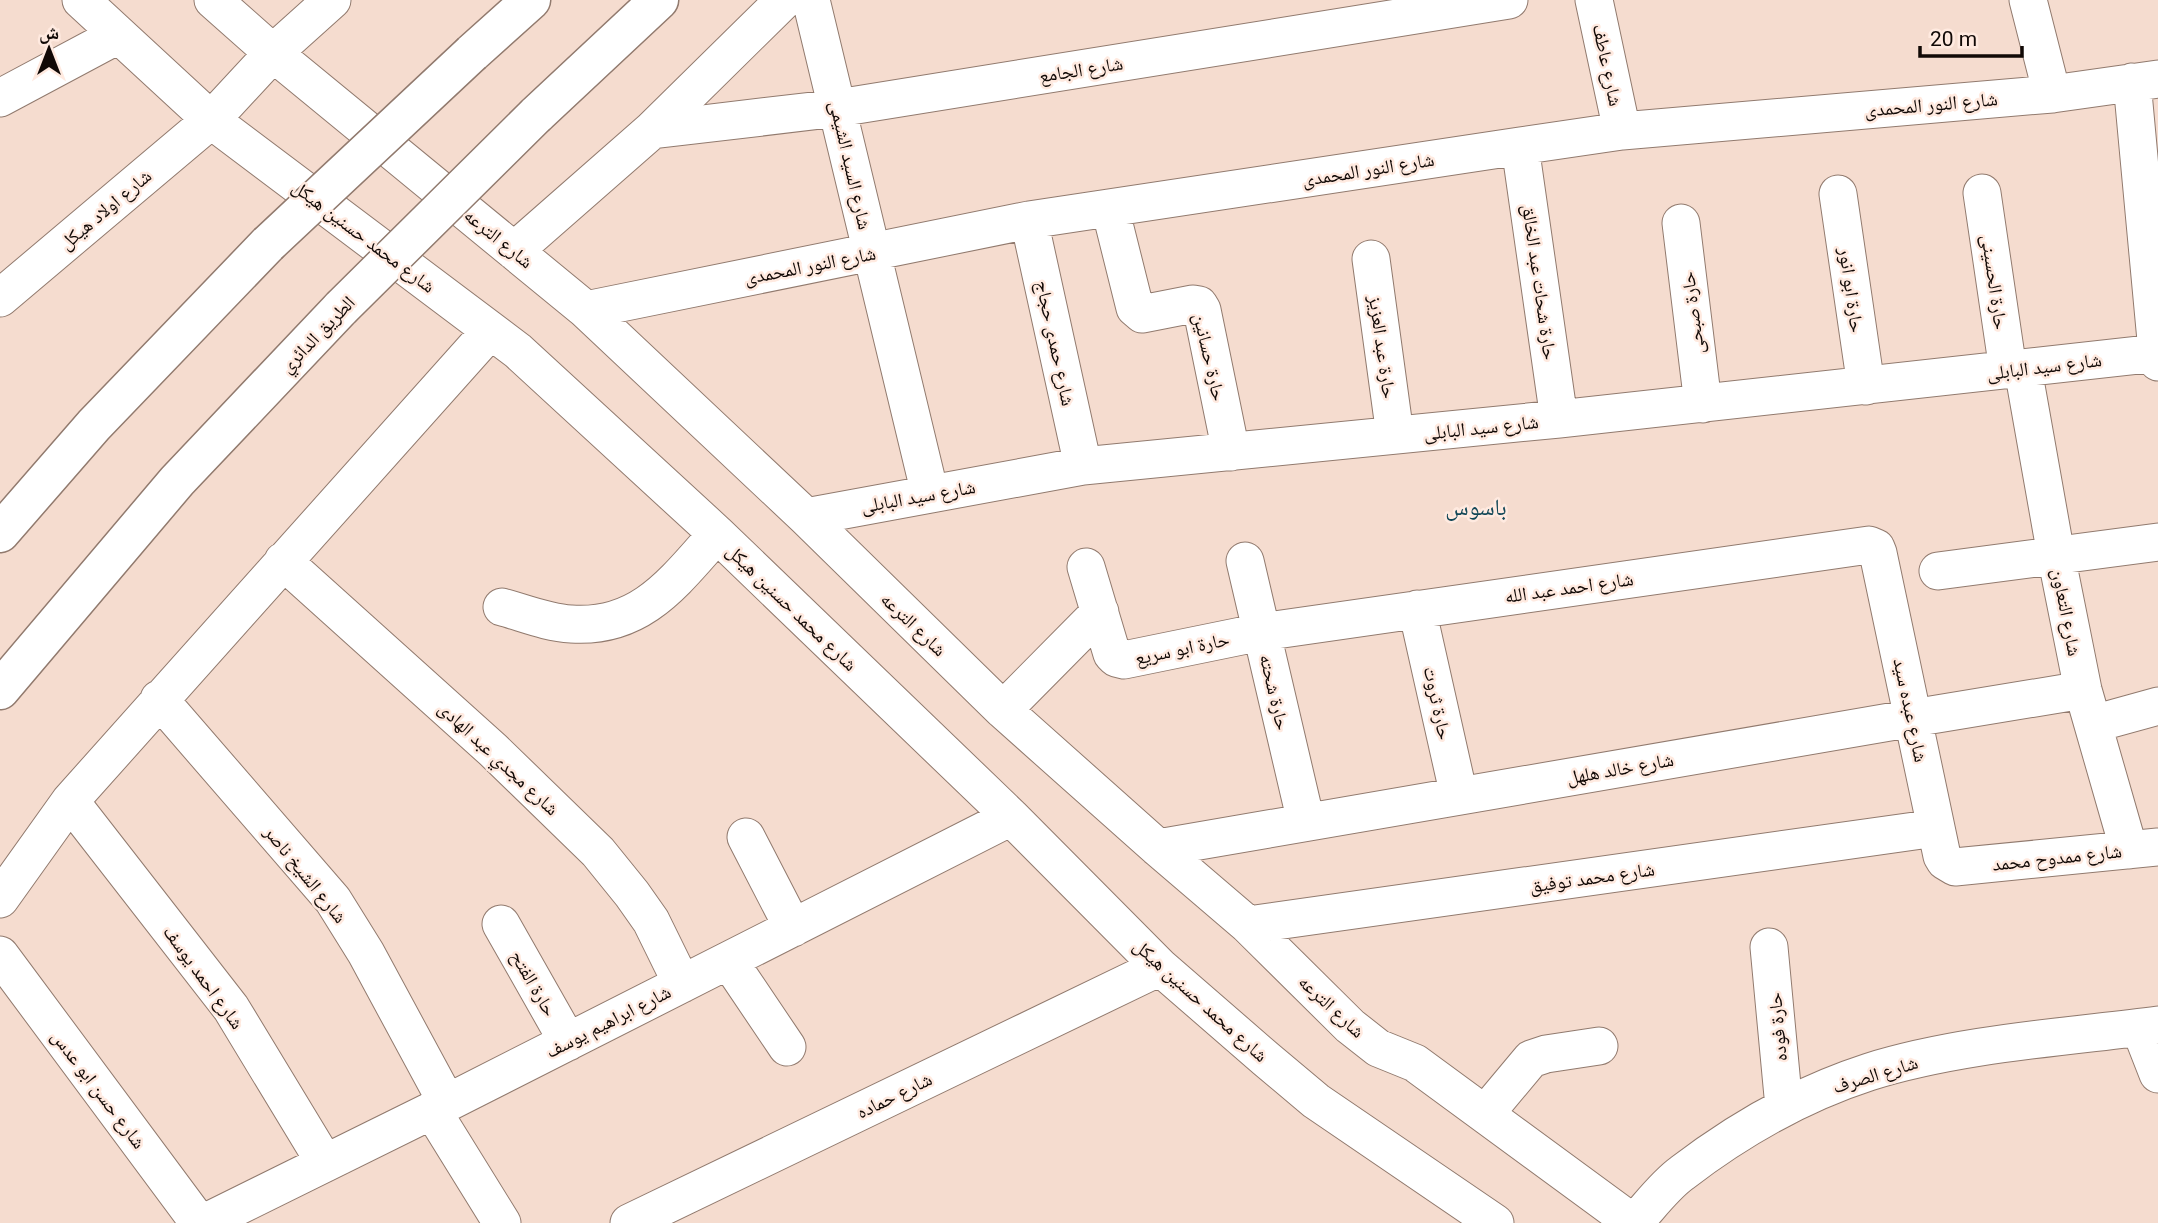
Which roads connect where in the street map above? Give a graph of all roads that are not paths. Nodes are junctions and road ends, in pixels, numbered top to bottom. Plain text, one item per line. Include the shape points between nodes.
1 (80, 0) edge
2 (213, 0) edge
3 (332, 0) edge
4 (531, 0) edge
5 (659, 0) edge
6 (783, 0) edge
7 (811, 0) edge
8 (1509, 0) edge
9 (1594, 0) edge
10 (2028, 0) edge
11 (118, 35) junction
12 (273, 54) junction
13 (2145, 80) edge
14 (2052, 94) junction
15 (0, 98) edge
16 (838, 108) junction
17 (211, 120) junction
18 (652, 130) junction
19 (1622, 131) junction
20 (1520, 146) junction
21 (1982, 193) dead end
22 (1838, 194) dead end
23 (1110, 208) junction
24 (1029, 220) junction
25 (1681, 223) dead end
26 (514, 251) junction
27 (871, 253) junction
28 (1370, 259) dead end
29 (0, 298) edge
30 (586, 310) junction
31 (490, 331) junction
32 (2157, 356) edge
33 (2016, 370) junction
34 (1866, 386) junction
35 (1703, 404) junction
36 (1559, 419) junction
37 (1395, 435) junction
38 (1231, 452) junction
39 (1083, 466) junction
40 (930, 494) junction
41 (806, 517) junction
42 (0, 533) edge
43 (717, 534) junction
44 (2158, 542) edge
45 (1876, 548) joint
46 (2056, 555) junction
47 (283, 561) junction
48 (1245, 561) dead end
49 (1086, 567) dead end
50 (1938, 570) dead end
51 (502, 607) dead end
52 (1417, 609) junction
53 (1100, 612) junction
54 (1261, 632) junction
55 (0, 690) edge
56 (159, 699) junction
57 (2158, 706) edge
58 (2088, 707) junction
59 (1003, 710) junction
60 (1913, 718) junction
61 (1458, 796) junction
62 (70, 801) junction
63 (1011, 817) junction
64 (1306, 822) junction
65 (1936, 828) junction
66 (746, 837) dead end
67 (1158, 848) junction
68 (2143, 848) edge
69 (1955, 867) joint
70 (0, 899) edge
71 (501, 924) dead end
72 (1248, 925) junction
73 (793, 928) junction
74 (1769, 947) dead end
75 (0, 955) edge
76 (729, 961) junction
77 (1160, 967) junction
78 (682, 984) junction
79 (2149, 1026) edge
80 (568, 1042) junction
81 (1599, 1046) dead end
82 (787, 1047) dead end
83 (2158, 1074) edge
84 (439, 1107) junction
85 (1784, 1107) junction
86 (1485, 1114) junction
87 (325, 1163) junction
88 (199, 1223) edge
89 (204, 1223) edge
90 (502, 1223) edge
91 (629, 1223) edge
92 (1495, 1223) edge
93 (1634, 1223) edge

1 - 11 street, شارع محمد حسنين هيكل
2 - 12 street, شارع الترعه
3 - 12 street, شارع اولاد هيكل
4 - 42 highway, bridge via 268,244 94,425
5 - 55 highway, الطريق الدائري, bridge via 341,308 177,481
6 - 18 street
7 - 16 street, شارع السيد الشيمى
8 - 16 street, شارع الجامع
9 - 19 street, شارع عاطف
10 - 14 street
11 - 15 street
11 - 17 street, شارع محمد حسنين هيكل
12 - 17 street, شارع اولاد هيكل
12 - 26 street, شارع الترعه
13 - 14 street, شارع النور المحمدى
13 - 32 street
14 - 19 street, شارع النور المحمدى
16 - 18 street, شارع الجامع
16 - 27 street, شارع السيد الشيمى
17 - 29 street, شارع اولاد هيكل
17 - 31 street, شارع محمد حسنين هيكل
18 - 26 street
19 - 20 street, شارع النور المحمدى
20 - 23 street, شارع النور المحمدى
20 - 36 street, حارة شحات عبد الخالق
21 - 33 street, حارة الحسينى
22 - 34 street, حارة ابو انور
23 - 24 street, شارع النور المحمدى
23 - 38 street, حارة حسانين via 1135,308 1142,314 1194,303 1202,310
24 - 27 street, شارع النور المحمدى
24 - 39 street, شارع حمدى حجاج
25 - 35 street, حارة صبحى
26 - 30 street, شارع الترعه
27 - 30 street, شارع النور المحمدى
27 - 40 street, شارع السيد الشيمى
28 - 37 street, حارة عبد العزيز
30 - 41 street, شارع الترعه
31 - 43 street, شارع محمد حسنين هيكل via 527,359
31 - 47 street
32 - 33 street, شارع سيد البابلى
33 - 34 street, شارع سيد البابلى
33 - 46 street, شارع التعاون
34 - 35 street, شارع سيد البابلى
35 - 36 street, شارع سيد البابلى
36 - 37 street, شارع سيد البابلى
37 - 38 street, شارع سيد البابلى
38 - 39 street, شارع سيد البابلى
39 - 40 street, شارع سيد البابلى
40 - 41 street, شارع سيد البابلى
41 - 59 street, شارع الترعه
43 - 51 street via 655,599 625,618 569,624
43 - 63 street, شارع محمد حسنين هيكل
44 - 46 street
45 - 52 street, شارع احمد عبد الله via 1869,545
45 - 60 street, شارع عبده سيد
46 - 50 street
46 - 58 street, شارع التعاون
47 - 56 street
47 - 78 street, شارع مجدي عبد الهادى via 493,750 598,852 651,921
48 - 54 street, حارة شحته
49 - 53 street, حارة ابو سريع
52 - 54 street, شارع احمد عبد الله
52 - 61 street, حارة ثروت
53 - 54 street, حارة ابو سريع via 1112,654 1124,660
53 - 59 street
54 - 64 street, حارة شحته
56 - 62 street
56 - 84 street, شارع الشيخ ناصر via 332,900 366,953
57 - 58 street, شارع خالد هلهل
58 - 60 street, شارع خالد هلهل
58 - 68 street, شارع التعاون
59 - 67 street, شارع الترعه
60 - 61 street, شارع خالد هلهل
60 - 65 street, شارع عبده سيد
61 - 64 street, شارع خالد هلهل
62 - 70 street
62 - 87 street, شارع احمد يوسف via 231,1008
63 - 73 street, شارع ابراهيم يوسف
63 - 77 street, شارع محمد حسنين هيكل
64 - 67 street, شارع خالد هلهل
65 - 69 street, شارع عبده سيد via 1942,856
65 - 72 street, شارع محمد توفيق
66 - 73 street
67 - 72 street, شارع الترعه
68 - 69 street, شارع ممدوح محمد
71 - 80 street, حارة الفتح
72 - 86 street, شارع الترعه via 1350,1026 1378,1048 1415,1063
73 - 76 street, شارع ابراهيم يوسف
74 - 85 street, حارة فوده
75 - 88 street, شارع حسن ابو عدس
76 - 78 street, شارع ابراهيم يوسف
76 - 82 street
77 - 91 street, شارع حماده
77 - 92 street, شارع محمد حسنين هيكل via 1316,1101
78 - 80 street, شارع ابراهيم يوسف
79 - 83 street
79 - 85 street, شارع الصرف via 1946,1053 1869,1072
80 - 84 street, شارع ابراهيم يوسف
81 - 86 street via 1531,1059
84 - 87 street, شارع ابراهيم يوسف
84 - 90 street, شارع الشيخ ناصر
85 - 93 street, شارع الصرف via 1680,1174
86 - 93 street, شارع الترعه
87 - 89 street, شارع ابراهيم يوسف

